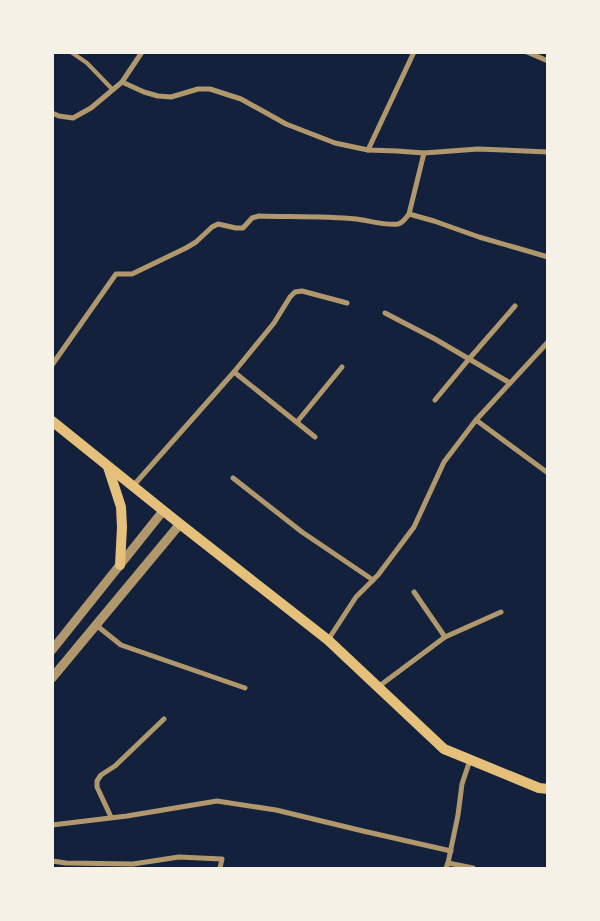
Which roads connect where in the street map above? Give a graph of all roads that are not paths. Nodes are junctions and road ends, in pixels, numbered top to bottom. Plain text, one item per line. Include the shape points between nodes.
1 (71, 52) edge
2 (142, 52) edge
3 (414, 52) edge
4 (527, 52) edge
5 (548, 61) edge
6 (122, 82) junction
7 (113, 90) junction
8 (52, 112) edge
9 (368, 150) junction
10 (548, 152) edge
11 (424, 153) junction
12 (409, 214) junction
13 (548, 257) edge
14 (347, 302) dead end
15 (515, 306) dead end
16 (385, 313) dead end
17 (548, 342) edge
18 (469, 359) junction
19 (52, 365) edge
20 (342, 367) dead end
21 (234, 372) junction
22 (510, 383) junction
23 (435, 400) dead end
24 (476, 420) junction
25 (52, 421) edge
26 (297, 422) junction
27 (315, 437) dead end
28 (108, 467) junction
29 (548, 473) edge
30 (232, 478) dead end
31 (133, 486) junction
32 (163, 511) junction
33 (180, 524) junction
34 (120, 565) junction
35 (373, 580) junction
36 (414, 592) dead end
37 (500, 612) dead end
38 (96, 625) junction
39 (445, 637) junction
40 (328, 640) junction
41 (52, 650) edge
42 (52, 678) edge
43 (378, 687) junction
44 (245, 688) dead end
45 (164, 719) dead end
46 (470, 760) junction
47 (548, 789) edge
48 (111, 818) junction
49 (52, 825) edge
50 (451, 851) junction
51 (52, 861) edge
52 (146, 865) edge
53 (447, 866) edge
54 (220, 868) edge
55 (472, 868) edge

1 - 7 lane via 87,63
2 - 6 street
3 - 9 street
4 - 5 street
6 - 7 street
6 - 9 street via 158,96 172,97 210,89 241,99 286,124 335,143
7 - 8 street via 92,108 73,118
9 - 11 street
10 - 11 street via 478,149
11 - 12 street
12 - 13 street
12 - 19 street via 399,224 259,216 252,218 243,228 218,224 186,248 132,274 116,274
14 - 21 street via 294,292 274,323
15 - 18 street
16 - 18 street
17 - 22 street
18 - 22 street
18 - 23 street
20 - 26 street
21 - 26 street
21 - 31 street
22 - 24 street
24 - 29 street
24 - 35 street via 444,462 414,527
25 - 28 main road
26 - 27 street
28 - 31 main road
28 - 34 main road via 121,507
30 - 35 street via 302,532
31 - 32 main road
32 - 33 main road
32 - 34 street
33 - 38 street
33 - 40 main road
34 - 41 street
35 - 40 street via 356,597
36 - 39 street
37 - 39 street
38 - 42 street
38 - 44 street via 121,645
39 - 43 street
40 - 43 main road
43 - 46 main road via 444,749
45 - 48 street via 97,781
46 - 47 main road
46 - 50 street via 462,784
48 - 49 street
48 - 50 street via 217,801 276,810
50 - 53 street
51 - 52 street
52 - 54 street via 179,857 222,859
53 - 55 street

